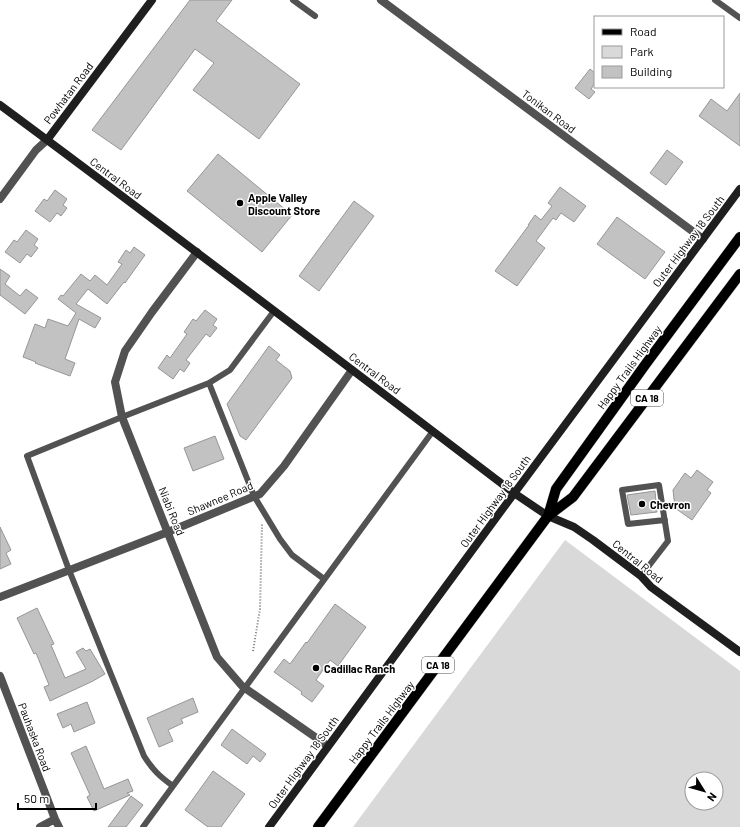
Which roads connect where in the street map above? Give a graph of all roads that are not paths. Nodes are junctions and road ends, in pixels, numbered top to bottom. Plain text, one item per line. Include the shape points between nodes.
1 (152, 0) edge
2 (293, 0) edge
3 (381, 0) edge
4 (716, 0) edge
5 (315, 16) dead end
6 (740, 18) edge
7 (0, 105) edge
8 (47, 140) junction
9 (740, 189) edge
10 (0, 199) edge
11 (740, 237) edge
12 (703, 239) junction
13 (197, 252) junction
14 (740, 274) edge
15 (274, 311) junction
16 (352, 370) junction
17 (209, 383) junction
18 (122, 417) junction
19 (433, 431) junction
20 (514, 493) junction
21 (254, 496) junction
22 (548, 516) junction
23 (665, 520) junction
24 (168, 532) junction
25 (69, 570) junction
26 (641, 576) junction
27 (324, 579) junction
28 (0, 597) edge
29 (740, 652) edge
30 (0, 676) edge
31 (245, 688) junction
32 (328, 746) junction
33 (173, 786) junction
34 (55, 819) junction
35 (40, 827) edge
36 (60, 827) edge
37 (143, 827) edge
38 (269, 827) edge
39 (318, 827) edge

1 - 8 street, Powhatan Road
2 - 5 lane
3 - 12 street, Tonikan Road
4 - 6 lane
7 - 8 street, Central Road
8 - 10 street, Powhatan Road via 36,150
8 - 13 street, Central Road
9 - 12 street, Outer Highway 18 South
11 - 22 main road, Happy Trails Highway / CA 18 via 556,489
12 - 20 street, Outer Highway 18 South
13 - 15 street, Central Road
13 - 18 street, Niabi Road via 125,351 115,382
14 - 22 main road, Happy Trails Highway / CA 18 via 573,497
15 - 16 street, Central Road
15 - 17 lane via 230,370
16 - 19 street, Central Road
16 - 21 street, Shawnee Road via 284,466 260,494
17 - 18 lane
17 - 21 lane
18 - 24 street, Niabi Road
18 - 25 lane via 27,456
19 - 20 street, Central Road
19 - 27 lane
20 - 22 street, Central Road
20 - 32 street, Outer Highway 18 South
21 - 24 street, Shawnee Road
21 - 27 lane via 292,555
22 - 26 street, Central Road via 574,527
22 - 39 main road, Happy Trails Highway / CA 18
23 - 23 lane via 659,485 622,490 628,524
23 - 26 lane via 668,540
24 - 25 street, Shawnee Road
24 - 31 street, Niabi Road via 217,657
25 - 28 street, Shawnee Road
25 - 33 lane via 144,756 152,768
26 - 29 street, Central Road via 651,587
27 - 31 lane
30 - 34 street, Pauhaska Road
31 - 32 street, Niabi Road
31 - 33 lane
32 - 38 street, Outer Highway 18 South
33 - 37 lane
34 - 35 street
34 - 36 street, Pauhaska Road

